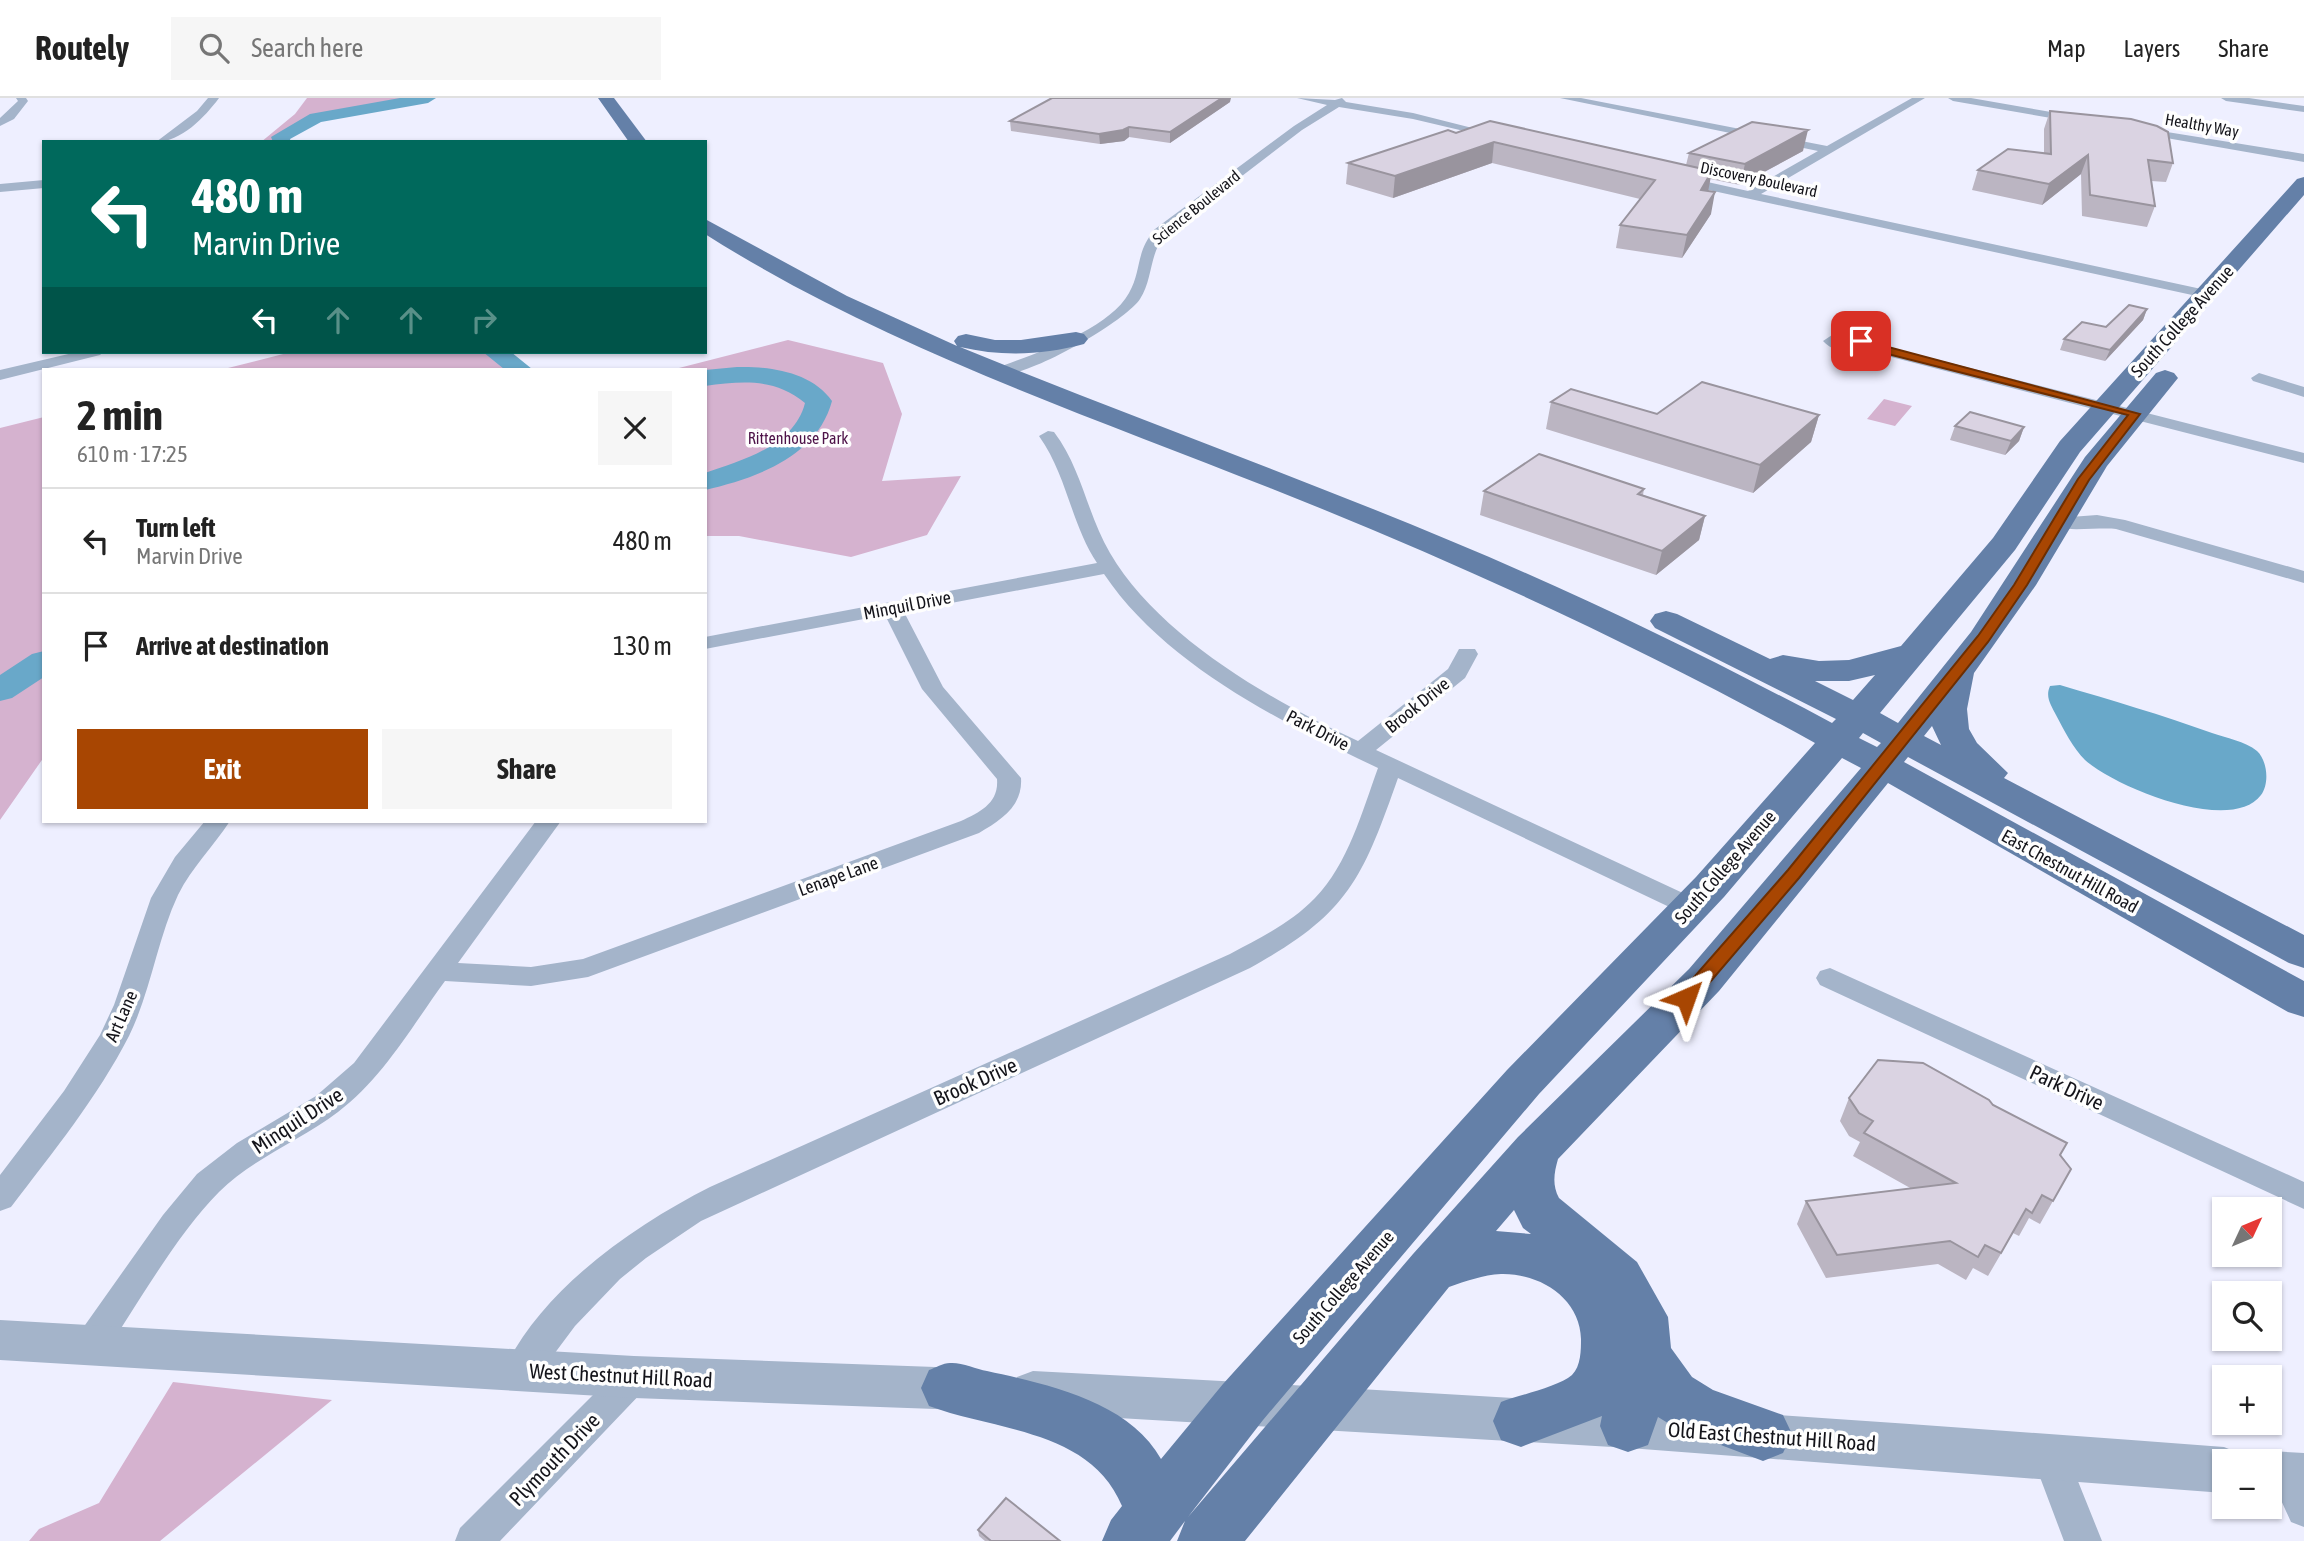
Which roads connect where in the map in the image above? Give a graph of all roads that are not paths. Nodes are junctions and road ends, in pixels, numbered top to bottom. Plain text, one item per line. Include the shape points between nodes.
1 (21, 98) edge
2 (214, 98) edge
3 (589, 98) edge
4 (606, 98) edge
5 (1302, 98) edge
6 (1565, 98) edge
7 (1920, 98) edge
8 (1953, 98) edge
9 (2226, 98) edge
10 (1342, 100) edge
11 (2304, 110) edge
12 (0, 123) edge
13 (2097, 123) edge
14 (2122, 127) edge
15 (165, 140) edge
16 (616, 140) edge
17 (637, 140) edge
18 (1514, 141) edge
19 (1829, 150) junction
20 (2304, 159) edge
21 (1661, 175) edge
22 (42, 184) edge
23 (0, 188) edge
24 (1750, 195) junction
25 (2301, 199) edge
26 (707, 207) edge
27 (707, 226) edge
28 (2134, 279) junction
29 (2213, 286) junction
30 (2188, 314) junction
31 (950, 336) junction
32 (1076, 339) junction
33 (1863, 345) dead end
34 (87, 354) edge
35 (1010, 368) junction
36 (0, 375) edge
37 (2259, 378) dead end
38 (1089, 392) junction
39 (2304, 392) edge
40 (2120, 410) junction
41 (1048, 436) dead end
42 (2304, 458) edge
43 (2057, 524) junction
44 (1109, 567) junction
45 (2304, 577) edge
46 (892, 608) junction
47 (1650, 613) junction
48 (707, 643) edge
49 (1914, 652) junction
50 (1467, 654) dead end
51 (1957, 672) junction
52 (1731, 683) junction
53 (1847, 727) junction
54 (1360, 751) junction
55 (1893, 752) junction
56 (1391, 766) junction
57 (1787, 796) junction
58 (1842, 815) junction
59 (216, 823) edge
60 (549, 823) edge
61 (1989, 825) junction
62 (2074, 830) junction
63 (1691, 907) junction
64 (2304, 953) edge
65 (438, 971) junction
66 (1830, 978) dead end
67 (2304, 1001) edge
68 (1535, 1151) junction
69 (2304, 1196) edge
70 (0, 1198) edge
71 (1431, 1270) junction
72 (0, 1340) edge
73 (90, 1346) junction
74 (1644, 1355) junction
75 (522, 1370) junction
76 (634, 1377) junction
77 (949, 1388) junction
78 (1243, 1402) junction
79 (1320, 1406) junction
80 (1521, 1421) junction
81 (1628, 1426) junction
82 (1763, 1434) junction
83 (2050, 1456) junction
84 (2212, 1469) edge
85 (1144, 1527) edge
86 (474, 1541) edge
87 (1207, 1541) edge
88 (2083, 1541) edge

1 - 12 street via 10,117
2 - 15 street
3 - 16 main road
4 - 17 main road
5 - 10 street
6 - 19 street
7 - 19 street
8 - 13 street
9 - 11 street
10 - 18 street
10 - 32 street, Science Boulevard via 1160,232 1145,251 1143,277 1132,300
14 - 20 street, Healthy Way
19 - 24 street
21 - 24 street, Discovery Boulevard
22 - 23 street
24 - 28 street, Discovery Boulevard
25 - 29 main road, South College Avenue
25 - 40 main road, South College Avenue
26 - 31 main road via 817,274
27 - 35 main road via 828,297
28 - 29 street, Discovery Boulevard
28 - 29 street, Discovery Boulevard
28 - 30 street, Discovery Boulevard via 2176,295 2186,303
29 - 30 main road, South College Avenue
30 - 40 main road, South College Avenue
31 - 32 main road via 1010,350
31 - 35 main road
32 - 35 street, Science Boulevard
32 - 38 main road via 1054,363 1067,379
33 - 40 street
34 - 36 street
35 - 38 main road
35 - 52 main road via 1483,565 1630,631
37 - 39 street
38 - 47 main road
40 - 42 street
40 - 43 main road, South College Avenue via 2095,463
40 - 49 main road, South College Avenue via 2059,462 1982,573
41 - 44 street, Park Drive via 1062,456 1094,541
43 - 45 street via 2118,524
43 - 51 main road, South College Avenue via 2004,609
44 - 46 street, Minquil Drive
44 - 54 street, Park Drive via 1153,615 1211,664 1269,704
46 - 48 street, Minquil Drive
46 - 65 street, Lenape Lane via 933,689 1009,778 1007,796 995,813 962,830 589,967 516,979
47 - 49 main road via 1781,665 1825,673 1863,670
47 - 53 main road
49 - 53 main road, South College Avenue
50 - 54 street, Brook Drive via 1457,673
51 - 55 main road, South College Avenue
51 - 62 main road via 1949,722 1956,739 1985,770
52 - 53 main road
52 - 57 main road via 1789,727 1796,739 1801,754
53 - 55 main road, East Chestnut Hill Road
53 - 57 main road, South College Avenue
54 - 56 street, Park Drive
55 - 58 main road, South College Avenue
55 - 61 main road, East Chestnut Hill Road
55 - 62 main road, East Chestnut Hill Road
56 - 63 street, Park Drive
56 - 75 street, Brook Drive via 1349,874 1328,904 1299,928 1240,961 667,1224 621,1256 588,1287
57 - 63 main road, South College Avenue
58 - 61 main road via 1873,806 1914,803
58 - 68 main road, South College Avenue via 1704,980
59 - 70 street, Art Lane via 184,863 159,908 114,1037 62,1117
60 - 65 street, Minquil Drive
61 - 67 main road, East Chestnut Hill Road
62 - 64 main road, East Chestnut Hill Road
63 - 78 main road, South College Avenue via 1523,1082
65 - 73 street, Minquil Drive via 383,1049 346,1088 208,1183
66 - 69 street, Park Drive
68 - 71 main road, South College Avenue
68 - 74 main road via 1530,1192 1541,1213 1618,1278 1641,1317
71 - 79 main road, South College Avenue
71 - 80 main road via 1491,1254 1512,1252 1542,1258 1583,1282 1599,1304 1609,1328 1606,1366 1590,1394
72 - 73 street, West Chestnut Hill Road
73 - 75 street, West Chestnut Hill Road
74 - 81 main road
74 - 82 main road via 1672,1395 1696,1410
75 - 76 street, West Chestnut Hill Road
76 - 77 street, West Chestnut Hill Road
76 - 86 street, Plymouth Drive
77 - 78 street, West Chestnut Hill Road
77 - 85 main road via 1067,1419 1104,1438 1132,1465
78 - 79 street, West Chestnut Hill Road
78 - 85 main road, South College Avenue
79 - 80 street, Old East Chestnut Hill Road
79 - 87 main road, South College Avenue
80 - 81 street, Old East Chestnut Hill Road
81 - 82 street, Old East Chestnut Hill Road
82 - 83 street, Old East Chestnut Hill Road
83 - 84 street, Old East Chestnut Hill Road
83 - 88 street

